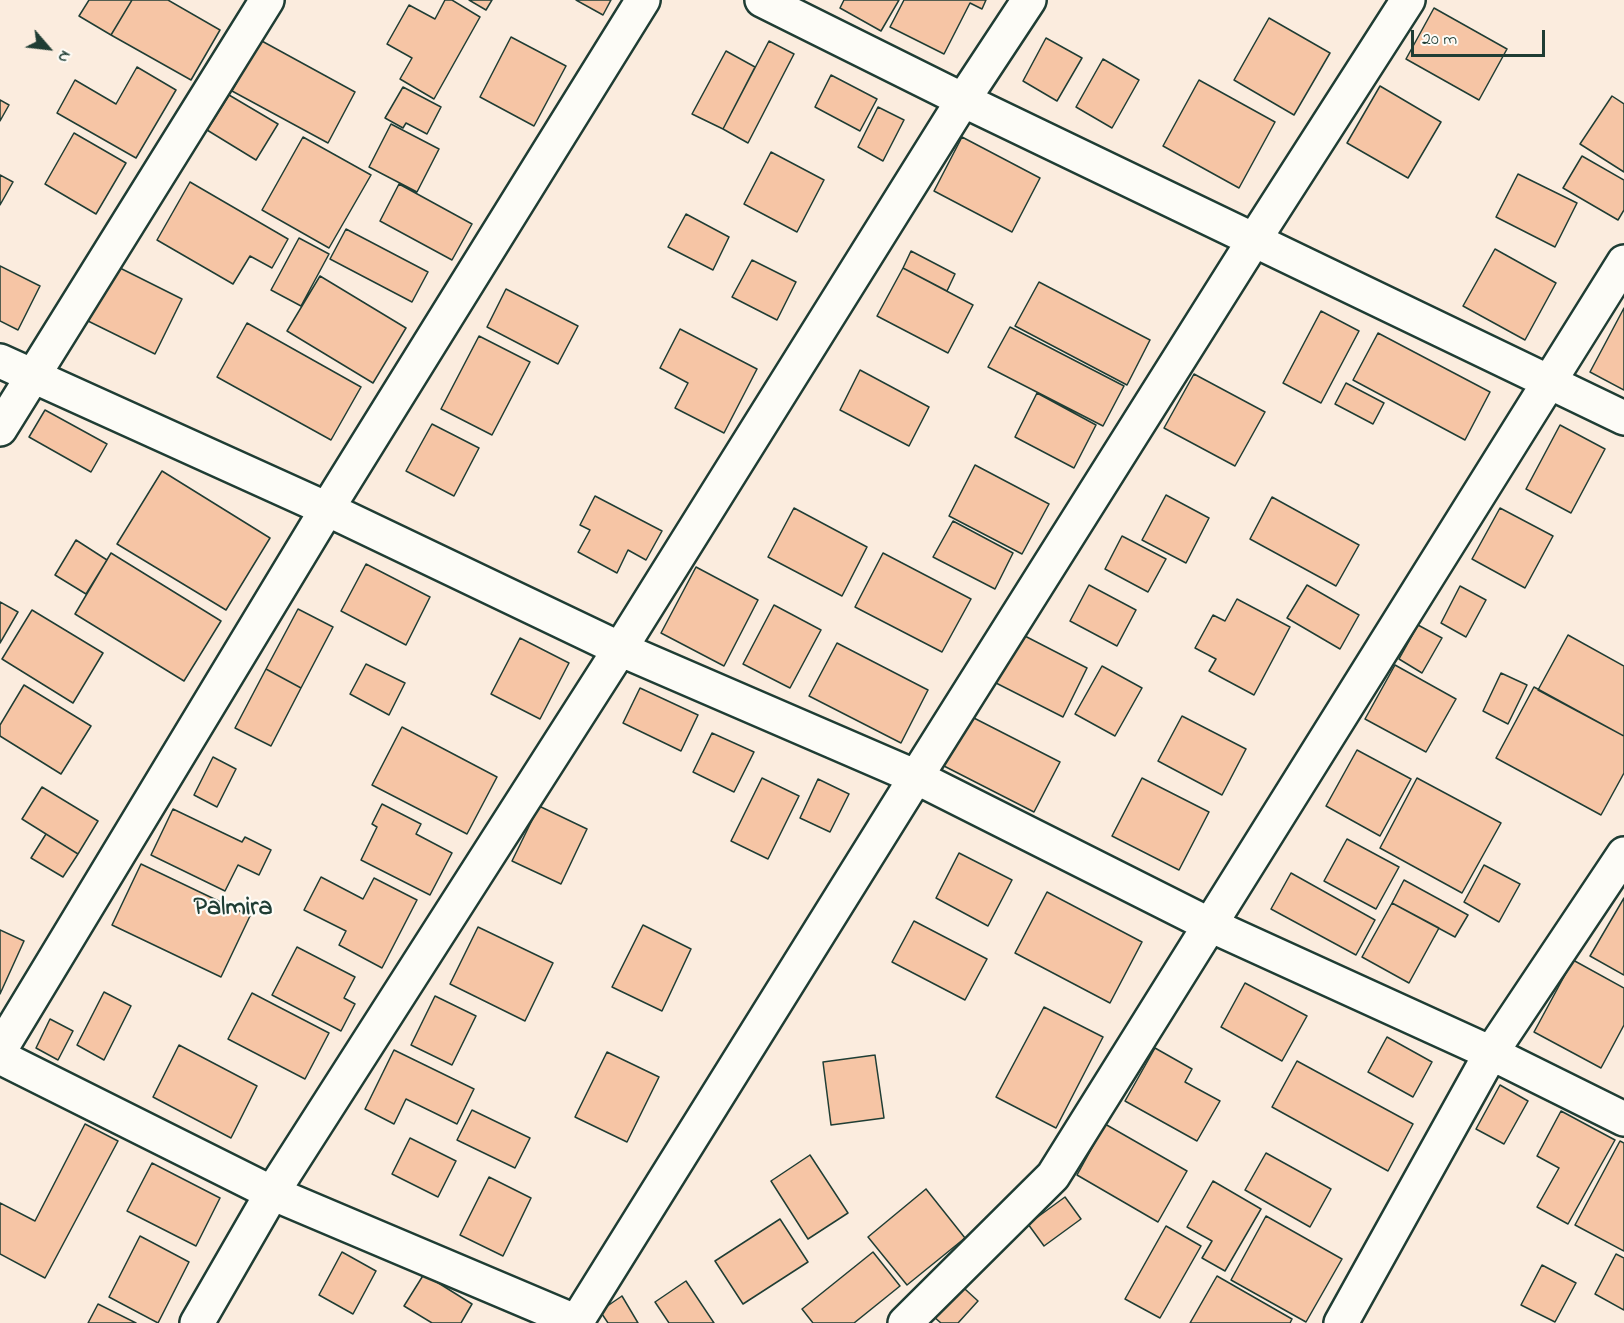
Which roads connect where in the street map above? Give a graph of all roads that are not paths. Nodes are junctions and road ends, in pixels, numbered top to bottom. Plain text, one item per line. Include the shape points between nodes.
1 (267, 0) edge
2 (643, 0) edge
3 (762, 0) edge
4 (1029, 0) edge
5 (1408, 0) edge
6 (963, 100) junction
7 (1254, 240) junction
8 (1624, 262) edge
9 (0, 361) edge
10 (32, 376) junction
11 (1549, 382) junction
12 (1624, 418) edge
13 (0, 429) edge
14 (327, 509) junction
15 (620, 649) junction
16 (916, 777) junction
17 (1624, 854) edge
18 (1208, 924) junction
19 (0, 1050) edge
20 (1491, 1053) junction
21 (0, 1057) edge
22 (1624, 1119) edge
23 (272, 1192) junction
24 (578, 1322) edge
25 (197, 1323) edge
26 (905, 1323) edge
27 (1341, 1323) edge

1 - 10 street
2 - 14 street
3 - 6 street
4 - 6 street
5 - 7 street
6 - 7 street
6 - 15 street
7 - 11 street
7 - 16 street
8 - 11 street
9 - 10 street
10 - 13 street
10 - 14 street
11 - 12 street
11 - 18 street
14 - 15 street
14 - 19 street
15 - 16 street
15 - 23 street
16 - 18 street
16 - 24 street
17 - 20 street
18 - 20 street
18 - 26 street via 1053,1176
20 - 22 street
20 - 27 street
21 - 23 street
23 - 24 street
23 - 25 street

